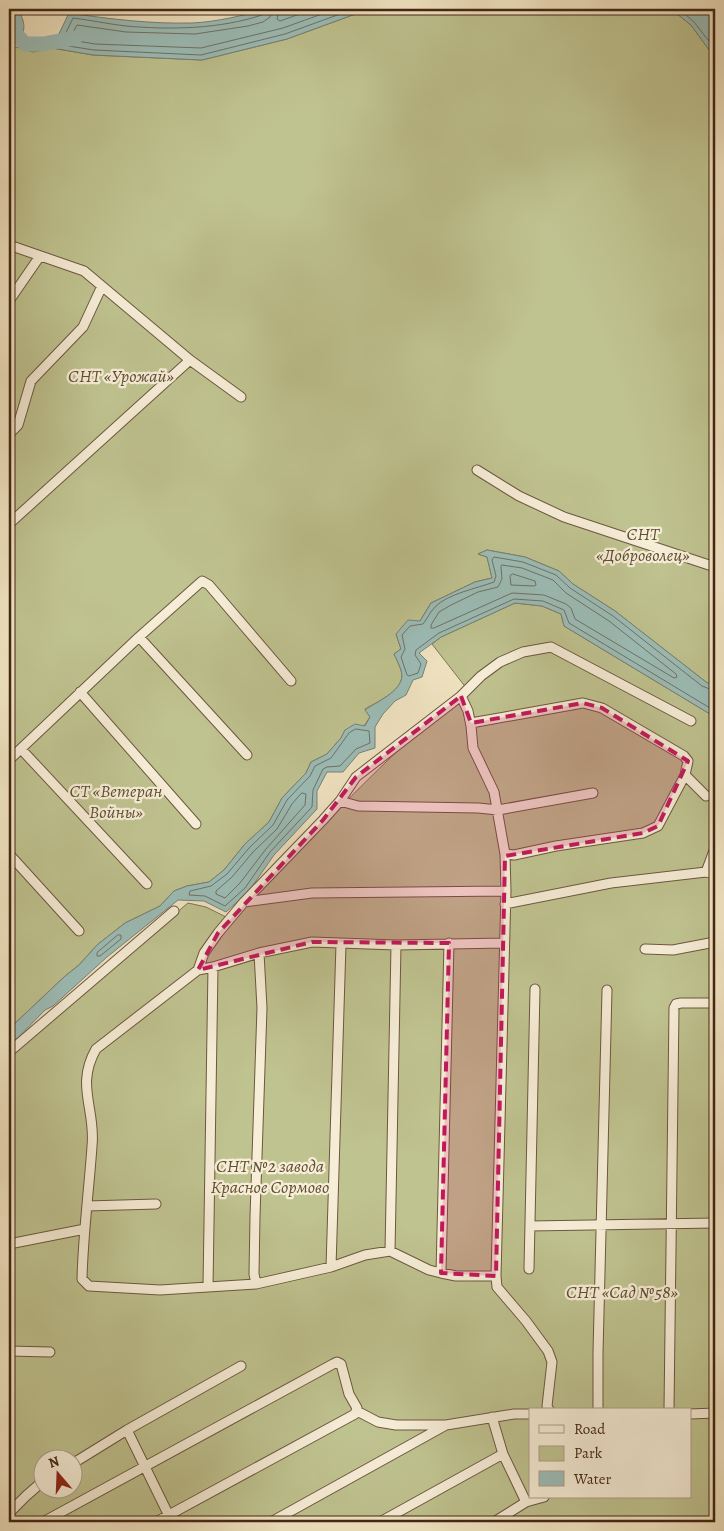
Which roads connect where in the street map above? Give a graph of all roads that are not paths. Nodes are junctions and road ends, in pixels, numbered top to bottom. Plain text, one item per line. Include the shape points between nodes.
1 (9, 245) edge
2 (40, 256) junction
3 (102, 286) junction
4 (9, 301) edge
5 (190, 360) junction
6 (241, 397) dead end
7 (9, 434) edge
8 (477, 470) dead end
9 (9, 524) edge
10 (715, 567) edge
11 (139, 637) junction
12 (291, 681) dead end
13 (80, 692) junction
14 (461, 696) junction
15 (691, 721) dead end
16 (471, 723) junction
17 (21, 749) junction
18 (247, 755) dead end
19 (9, 760) edge
20 (685, 775) junction
21 (593, 793) dead end
22 (706, 796) dead end
23 (340, 801) junction
24 (498, 810) junction
25 (196, 824) dead end
26 (715, 848) edge
27 (9, 854) edge
28 (505, 854) junction
29 (711, 873) edge
30 (146, 884) dead end
31 (506, 891) junction
32 (244, 902) junction
33 (505, 904) junction
34 (174, 911) dead end
35 (79, 931) dead end
36 (504, 942) junction
37 (715, 942) edge
38 (450, 943) junction
39 (341, 944) junction
40 (396, 945) junction
41 (645, 949) dead end
42 (259, 953) junction
43 (213, 967) junction
44 (198, 970) junction
45 (535, 989) dead end
46 (607, 990) dead end
47 (715, 1003) edge
48 (9, 1052) edge
49 (156, 1204) dead end
50 (87, 1206) junction
51 (715, 1223) edge
52 (672, 1224) junction
53 (601, 1225) junction
54 (530, 1226) junction
55 (85, 1229) junction
56 (9, 1244) edge
57 (390, 1251) junction
58 (332, 1267) junction
59 (529, 1269) dead end
60 (441, 1274) junction
61 (496, 1276) junction
62 (256, 1284) junction
63 (208, 1286) junction
64 (9, 1352) edge
65 (50, 1352) dead end
66 (241, 1366) dead end
67 (548, 1408) edge
68 (598, 1408) edge
69 (669, 1408) edge
70 (357, 1410) junction
71 (715, 1413) edge
72 (529, 1414) edge
73 (692, 1414) edge
74 (492, 1417) junction
75 (446, 1425) junction
76 (127, 1430) junction
77 (503, 1454) junction
78 (82, 1458) edge
79 (144, 1466) junction
80 (32, 1490) edge
81 (540, 1498) edge
82 (526, 1502) junction
83 (9, 1513) edge
84 (171, 1519) edge
85 (44, 1522) edge
86 (156, 1522) edge
87 (271, 1522) edge
88 (380, 1522) edge
89 (494, 1522) edge

1 - 2 street
2 - 3 street via 84,271
2 - 4 street
3 - 5 street
3 - 7 street via 83,327 31,381 18,425
5 - 6 street
5 - 9 street
8 - 10 street via 519,496 564,517
11 - 12 street via 202,581 209,585
11 - 13 street
11 - 18 street
13 - 17 street
13 - 25 street
14 - 15 street via 500,662 524,652 551,647
14 - 16 street
14 - 23 street via 356,777
16 - 20 street via 583,703 602,708 684,756 688,762
16 - 24 street via 473,748 494,792
17 - 19 street
17 - 30 street
20 - 22 street
20 - 28 street via 658,826 643,833
21 - 24 street
23 - 24 street via 358,806
23 - 32 street
24 - 28 street
26 - 29 street
27 - 35 street
28 - 31 street
29 - 33 street via 611,883
31 - 32 street via 312,893
31 - 33 street
32 - 44 street via 204,953
33 - 36 street
34 - 48 street
36 - 38 street
36 - 61 street
37 - 41 street via 673,950
38 - 40 street
38 - 60 street
39 - 40 street
39 - 42 street via 312,942
39 - 58 street
40 - 57 street
42 - 43 street
42 - 62 street via 262,1008
43 - 44 street
43 - 63 street
44 - 50 street via 112,1035 96,1049 90,1061 86,1078 93,1144
45 - 54 street
46 - 53 street
47 - 52 street via 680,1003 674,1008
49 - 50 street
50 - 55 street
51 - 52 street
52 - 53 street
52 - 69 street
53 - 54 street
53 - 68 street
54 - 59 street
55 - 56 street
55 - 63 street via 82,1279 89,1286 160,1290
57 - 58 street via 365,1255
57 - 60 street
58 - 62 street
60 - 61 street
61 - 67 street via 497,1287 548,1351 552,1362
62 - 63 street
64 - 65 street
66 - 76 street
70 - 75 street via 378,1422
70 - 79 street via 346,1385 343,1366 337,1362
70 - 84 street via 356,1414
71 - 73 street
72 - 74 street
74 - 75 street
74 - 77 street
75 - 87 street
76 - 78 street
76 - 79 street
77 - 82 street
77 - 88 street
79 - 84 street
79 - 85 street
80 - 83 street
81 - 82 street
82 - 89 street
84 - 86 street

